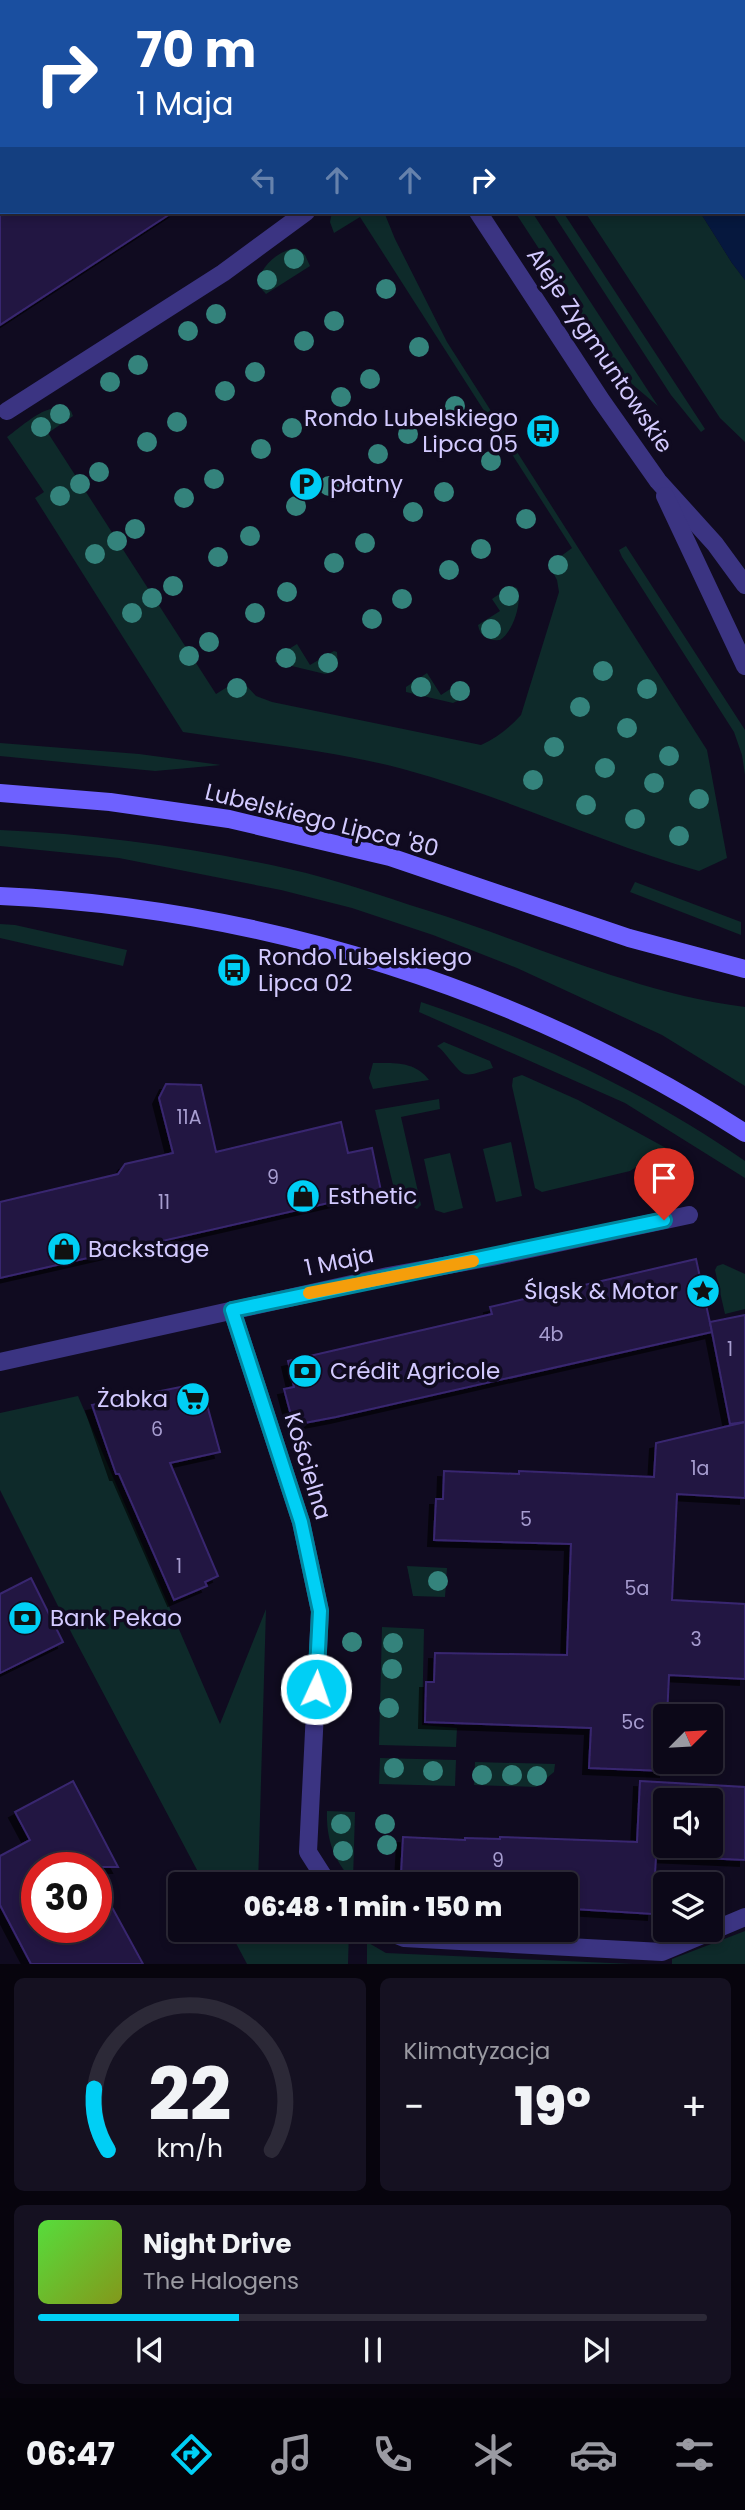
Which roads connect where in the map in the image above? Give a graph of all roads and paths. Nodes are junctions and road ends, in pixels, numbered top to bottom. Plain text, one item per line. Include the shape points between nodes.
1 (303, 214) edge
2 (479, 214) edge
3 (7, 411) dead end
4 (658, 481) junction
5 (745, 585) edge
6 (745, 666) edge
7 (0, 793) edge
8 (0, 897) edge
9 (745, 969) edge
10 (745, 1133) edge
11 (689, 1215) dead end
12 (232, 1310) junction
13 (0, 1362) edge
14 (321, 1872) edge
15 (745, 1917) edge
16 (478, 1942) edge

1 - 3 street via 223,273
2 - 4 street, Aleje Zygmuntowskie
4 - 5 street, Aleje Zygmuntowskie
4 - 6 street, Aleje Zygmuntowskie
7 - 9 main road, Lubelskiego Lipca '80 via 229,819 390,858 629,938
8 - 10 main road via 116,905 211,921 282,935 394,967 515,1011 612,1055
11 - 12 street, 1 Maja
12 - 13 street, 1 Maja
12 - 14 street, Kościelna via 301,1522 320,1611 308,1852
15 - 16 street via 662,1952

